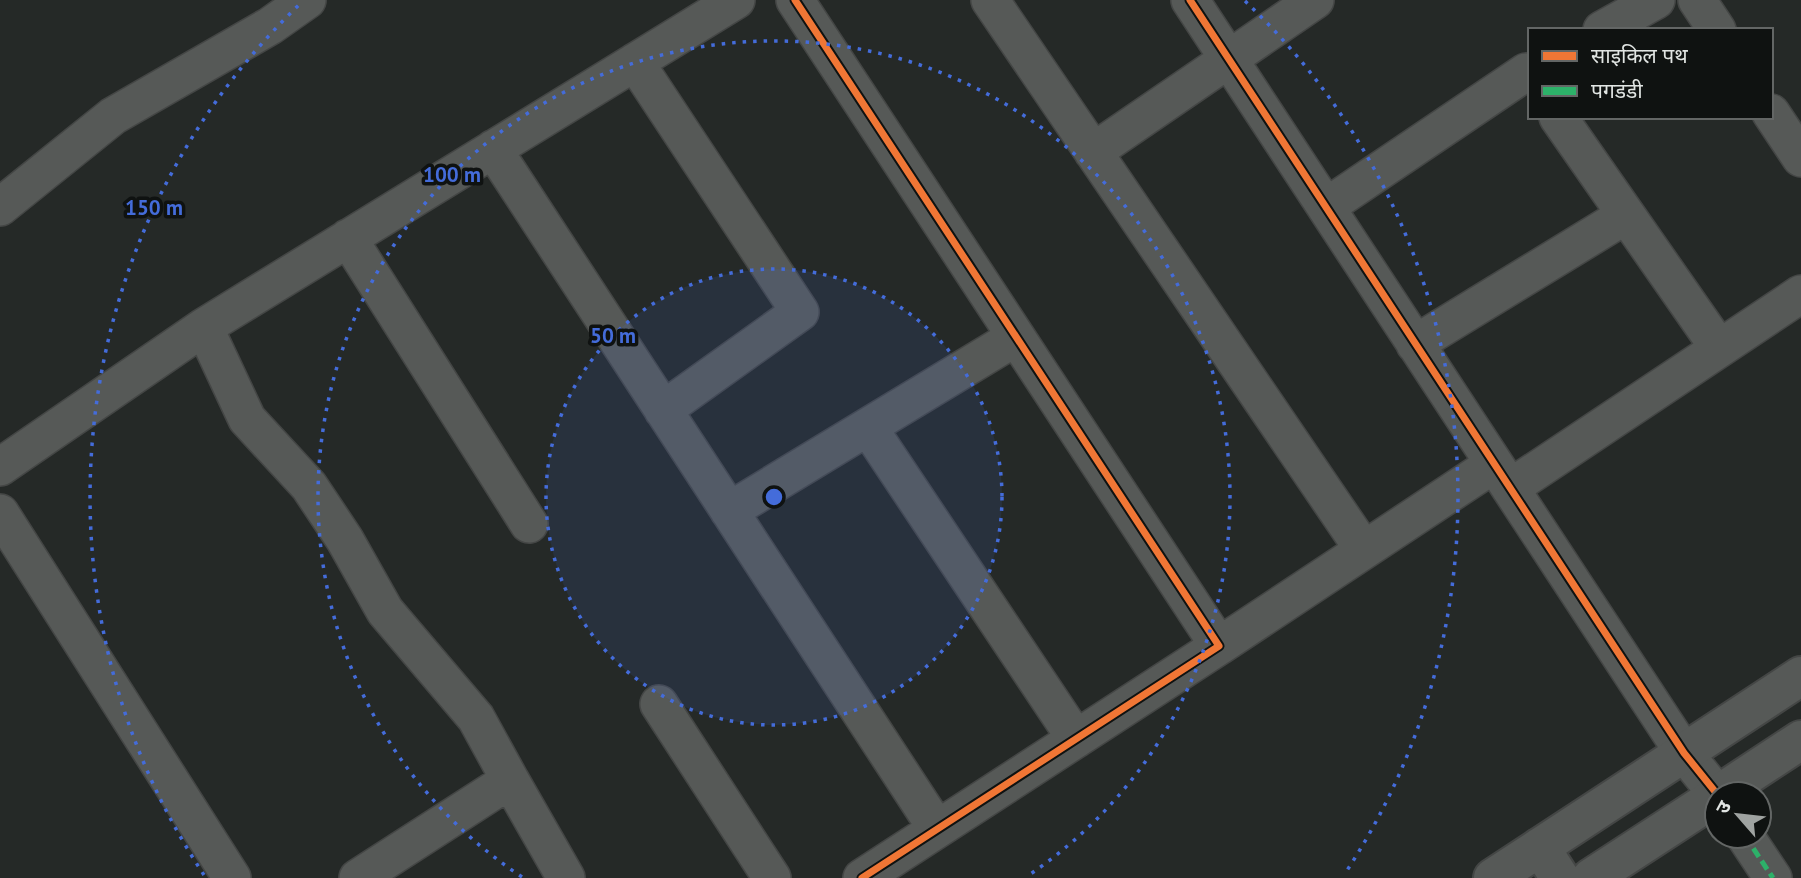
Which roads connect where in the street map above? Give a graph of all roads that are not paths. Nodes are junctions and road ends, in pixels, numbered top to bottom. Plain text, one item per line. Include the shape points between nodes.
1 (307, 0) edge
2 (736, 0) edge
3 (795, 0) edge
4 (990, 0) edge
5 (1190, 0) edge
6 (1315, 0) edge
7 (1656, 0) edge
8 (1697, 0) edge
9 (261, 13) edge
10 (1606, 28) edge
11 (1716, 28) edge
12 (1229, 59) junction
13 (635, 62) junction
14 (1528, 73) edge
15 (1773, 116) edge
16 (1559, 119) edge
17 (493, 149) junction
18 (1093, 152) junction
19 (1801, 158) edge
20 (0, 207) edge
21 (1326, 207) junction
22 (1626, 215) junction
23 (348, 238) junction
24 (1801, 294) edge
25 (204, 327) junction
26 (1016, 337) junction
27 (1415, 344) junction
28 (1719, 348) junction
29 (663, 410) junction
30 (868, 427) junction
31 (0, 467) edge
32 (1502, 476) junction
33 (730, 511) junction
34 (0, 513) edge
35 (529, 524) dead end
36 (1364, 550) junction
37 (1219, 646) junction
38 (1801, 676) edge
39 (659, 704) dead end
40 (1076, 739) junction
41 (1801, 740) edge
42 (1684, 753) junction
43 (510, 780) junction
44 (1706, 780) edge
45 (1740, 780) edge
46 (1703, 804) edge
47 (937, 829) junction
48 (1754, 850) edge
49 (1550, 862) edge
50 (232, 878) edge
51 (359, 878) edge
52 (566, 878) edge
53 (772, 878) edge
54 (862, 878) edge
55 (1493, 878) edge
56 (1591, 878) edge
57 (1773, 878) edge

1 - 9 street
2 - 13 street
3 - 26 street
4 - 18 street
5 - 12 street
6 - 12 street
7 - 10 street
8 - 11 street
9 - 20 street via 113,116
12 - 18 street
12 - 21 street
13 - 17 street
13 - 29 street via 800,312
14 - 21 street
15 - 19 street
16 - 22 street
17 - 23 street
17 - 29 street
18 - 36 street
21 - 27 street
22 - 27 street
22 - 28 street
23 - 25 street
23 - 35 street
24 - 28 street
25 - 31 street
25 - 43 street via 247,419 309,486 385,611 476,718
26 - 30 street
26 - 37 street
27 - 32 street
28 - 32 street
29 - 33 street
30 - 33 street
30 - 40 street
32 - 36 street
32 - 42 street
33 - 47 street
34 - 50 street
36 - 37 street
37 - 40 street
38 - 42 street
39 - 53 street
40 - 47 street
41 - 45 street
42 - 44 street
42 - 49 street
43 - 51 street
43 - 52 street
46 - 56 street
47 - 54 street
48 - 57 street
49 - 55 street

